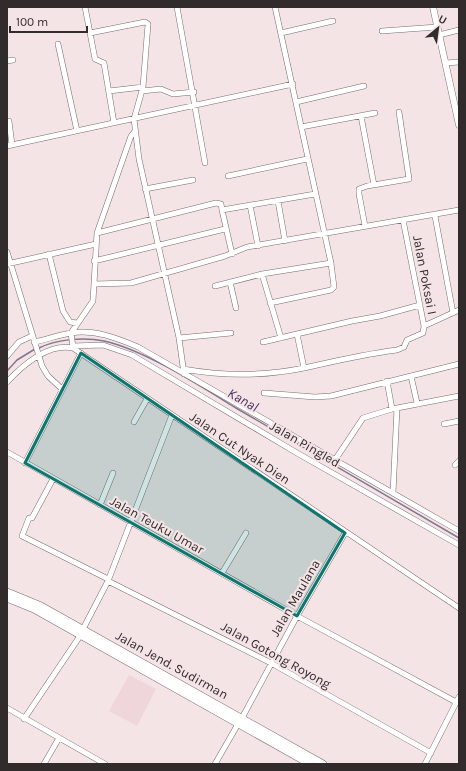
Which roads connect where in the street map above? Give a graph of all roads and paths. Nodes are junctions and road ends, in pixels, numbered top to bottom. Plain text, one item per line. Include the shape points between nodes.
1 (85, 7) edge
2 (177, 7) edge
3 (275, 7) edge
4 (433, 7) edge
5 (333, 21) dead end
6 (437, 27) junction
7 (459, 30) edge
8 (382, 31) dead end
9 (90, 33) junction
10 (281, 33) junction
11 (439, 35) junction
12 (58, 44) dead end
13 (459, 62) edge
14 (446, 63) junction
15 (293, 84) junction
16 (364, 86) dead end
17 (143, 89) junction
18 (109, 91) junction
19 (194, 92) junction
20 (296, 102) junction
21 (196, 106) junction
22 (457, 106) edge
23 (400, 112) dead end
24 (375, 113) dead end
25 (361, 116) junction
26 (134, 119) junction
27 (9, 121) dead end
28 (114, 123) junction
29 (459, 125) edge
30 (301, 127) junction
31 (77, 131) junction
32 (135, 131) junction
33 (10, 145) edge
34 (307, 159) junction
35 (205, 163) dead end
36 (228, 176) dead end
37 (193, 180) dead end
38 (374, 185) junction
39 (145, 189) junction
40 (315, 194) junction
41 (278, 200) junction
42 (250, 205) junction
43 (222, 210) junction
44 (459, 210) edge
45 (435, 216) junction
46 (153, 219) junction
47 (403, 220) junction
48 (365, 226) junction
49 (225, 229) junction
50 (97, 233) junction
51 (323, 233) junction
52 (285, 241) junction
53 (96, 244) junction
54 (157, 246) junction
55 (258, 246) junction
56 (7, 252) edge
57 (49, 254) junction
58 (232, 254) junction
59 (94, 261) junction
60 (9, 264) edge
61 (331, 264) junction
62 (164, 272) junction
63 (262, 274) junction
64 (230, 282) junction
65 (94, 284) junction
66 (215, 286) dead end
67 (270, 303) junction
68 (420, 305) junction
69 (236, 308) dead end
70 (459, 310) edge
71 (453, 313) junction
72 (77, 323) junction
73 (424, 326) junction
74 (71, 334) junction
75 (232, 334) dead end
76 (297, 334) junction
77 (32, 336) junction
78 (179, 338) junction
79 (281, 338) junction
80 (263, 342) dead end
81 (34, 344) junction
82 (72, 346) junction
83 (80, 353) junction
84 (38, 355) junction
85 (7, 356) edge
86 (459, 364) edge
87 (304, 368) junction
88 (183, 371) junction
89 (411, 376) junction
90 (387, 381) junction
91 (7, 382) edge
92 (62, 389) junction
93 (264, 393) dead end
94 (459, 396) edge
95 (147, 399) junction
96 (417, 403) junction
97 (395, 408) junction
98 (172, 415) junction
99 (459, 421) edge
100 (134, 422) dead end
101 (444, 424) dead end
102 (7, 452) edge
103 (335, 460) junction
104 (25, 463) junction
105 (113, 473) dead end
106 (53, 479) junction
107 (393, 493) junction
108 (100, 506) junction
109 (130, 521) junction
110 (459, 531) edge
111 (246, 533) dead end
112 (346, 533) junction
113 (459, 545) edge
114 (222, 573) junction
115 (108, 580) junction
116 (7, 592) edge
117 (7, 598) edge
118 (459, 608) edge
119 (297, 616) junction
120 (81, 632) junction
121 (271, 662) junction
122 (458, 700) edge
123 (7, 708) edge
124 (24, 719) junction
125 (240, 721) junction
126 (59, 738) junction
127 (431, 753) junction
128 (309, 761) edge
129 (44, 764) edge
130 (105, 764) edge
131 (215, 764) edge
132 (323, 764) edge
133 (425, 764) edge

1 - 9 street
2 - 19 street
3 - 10 street
4 - 6 main road
5 - 10 street
6 - 8 street
6 - 11 main road
7 - 11 street
9 - 17 street via 148,23
9 - 18 street via 96,60 104,63
10 - 15 street
11 - 14 main road
12 - 31 street
13 - 14 street
14 - 22 main road
15 - 20 street
15 - 21 street
16 - 20 street
17 - 18 street
17 - 19 street via 161,89 173,94
17 - 26 street
18 - 28 street
19 - 21 street
20 - 30 street
21 - 26 street
21 - 35 street
22 - 29 main road
23 - 38 street via 409,179
24 - 25 street
25 - 30 street
25 - 38 street
26 - 28 street
26 - 32 street
27 - 33 street
28 - 31 street
30 - 34 street
31 - 33 street
32 - 39 street
32 - 50 street via 131,136
34 - 36 street
34 - 40 street
37 - 39 street
38 - 48 street via 358,191
39 - 46 street
40 - 41 street
40 - 51 street
41 - 42 street
41 - 52 street
42 - 43 street
42 - 55 street
43 - 46 street via 221,204 216,203
43 - 49 street
44 - 45 street
45 - 47 street
45 - 71 street
46 - 50 street
46 - 54 street
47 - 48 street
47 - 68 street, Jalan Poksai I
48 - 51 street
49 - 54 street
49 - 58 street
50 - 53 street
51 - 52 street
51 - 61 street
52 - 55 street
53 - 57 street
53 - 59 street
54 - 59 street
54 - 62 street
55 - 58 street via 240,249
56 - 60 street
57 - 60 street
57 - 72 street via 63,312 70,322
58 - 62 street
59 - 65 street
60 - 77 street
61 - 63 street
61 - 67 street via 334,284 332,290
62 - 65 street via 131,282
62 - 78 street
63 - 64 street
63 - 67 street
64 - 66 street
64 - 69 street
65 - 72 street via 93,301
67 - 79 street
68 - 73 street, Jalan Poksai I
68 - 76 street
70 - 71 street, Jalan Poksai I
71 - 73 street, Jalan Poksai I
72 - 74 street
73 - 87 street via 423,333 407,340 404,347
74 - 81 street
74 - 82 street
74 - 88 street via 97,333 124,341
75 - 78 street
76 - 79 street
76 - 87 street
77 - 81 street
77 - 85 street via 19,342
78 - 88 street
79 - 80 street
81 - 84 street
82 - 83 street, Jalan Cut Nyak Dien
82 - 84 street
82 - 113 street, Jalan Pingled via 103,345 132,355
83 - 92 street
83 - 95 street, Jalan Cut Nyak Dien
84 - 91 street via 23,365
84 - 92 street via 48,376
86 - 89 street
87 - 88 street via 261,373
88 - 103 street
89 - 90 street
89 - 96 street
90 - 93 street via 320,397
90 - 97 street
92 - 104 street
94 - 96 street
95 - 98 street, Jalan Cut Nyak Dien
95 - 100 street
96 - 97 street
97 - 103 street via 363,418
97 - 107 street
98 - 109 street
98 - 112 street, Jalan Cut Nyak Dien
99 - 101 street
102 - 104 street, Jalan Teuku Umar
103 - 107 street
104 - 106 street, Jalan Teuku Umar
105 - 108 street
106 - 108 street, Jalan Teuku Umar
106 - 115 street, Jalan Gotong Royong via 32,518 25,524 22,536
107 - 110 street
108 - 109 street, Jalan Teuku Umar
109 - 114 street, Jalan Teuku Umar
109 - 115 street
111 - 114 street
112 - 118 street, Jalan Cut Nyak Dien
112 - 119 street, Jalan Maulana
114 - 119 street, Jalan Teuku Umar
115 - 120 street
115 - 121 street, Jalan Gotong Royong
116 - 120 highway, Jalan Jend. Sudirman via 41,606
117 - 120 highway, Jalan Jend. Sudirman
119 - 121 street, Jalan Maulana
119 - 122 street, Jalan Teuku Umar
120 - 124 street
120 - 125 highway, Jalan Jend. Sudirman
121 - 125 street, Jalan Maulana
121 - 127 street, Jalan Gotong Royong
122 - 127 street
123 - 124 street
124 - 126 street
125 - 128 highway, Jalan Jend. Sudirman
125 - 131 street, Jalan Maulana
126 - 129 street
126 - 130 street
127 - 133 street
128 - 132 highway, Jalan Jend. Sudirman

